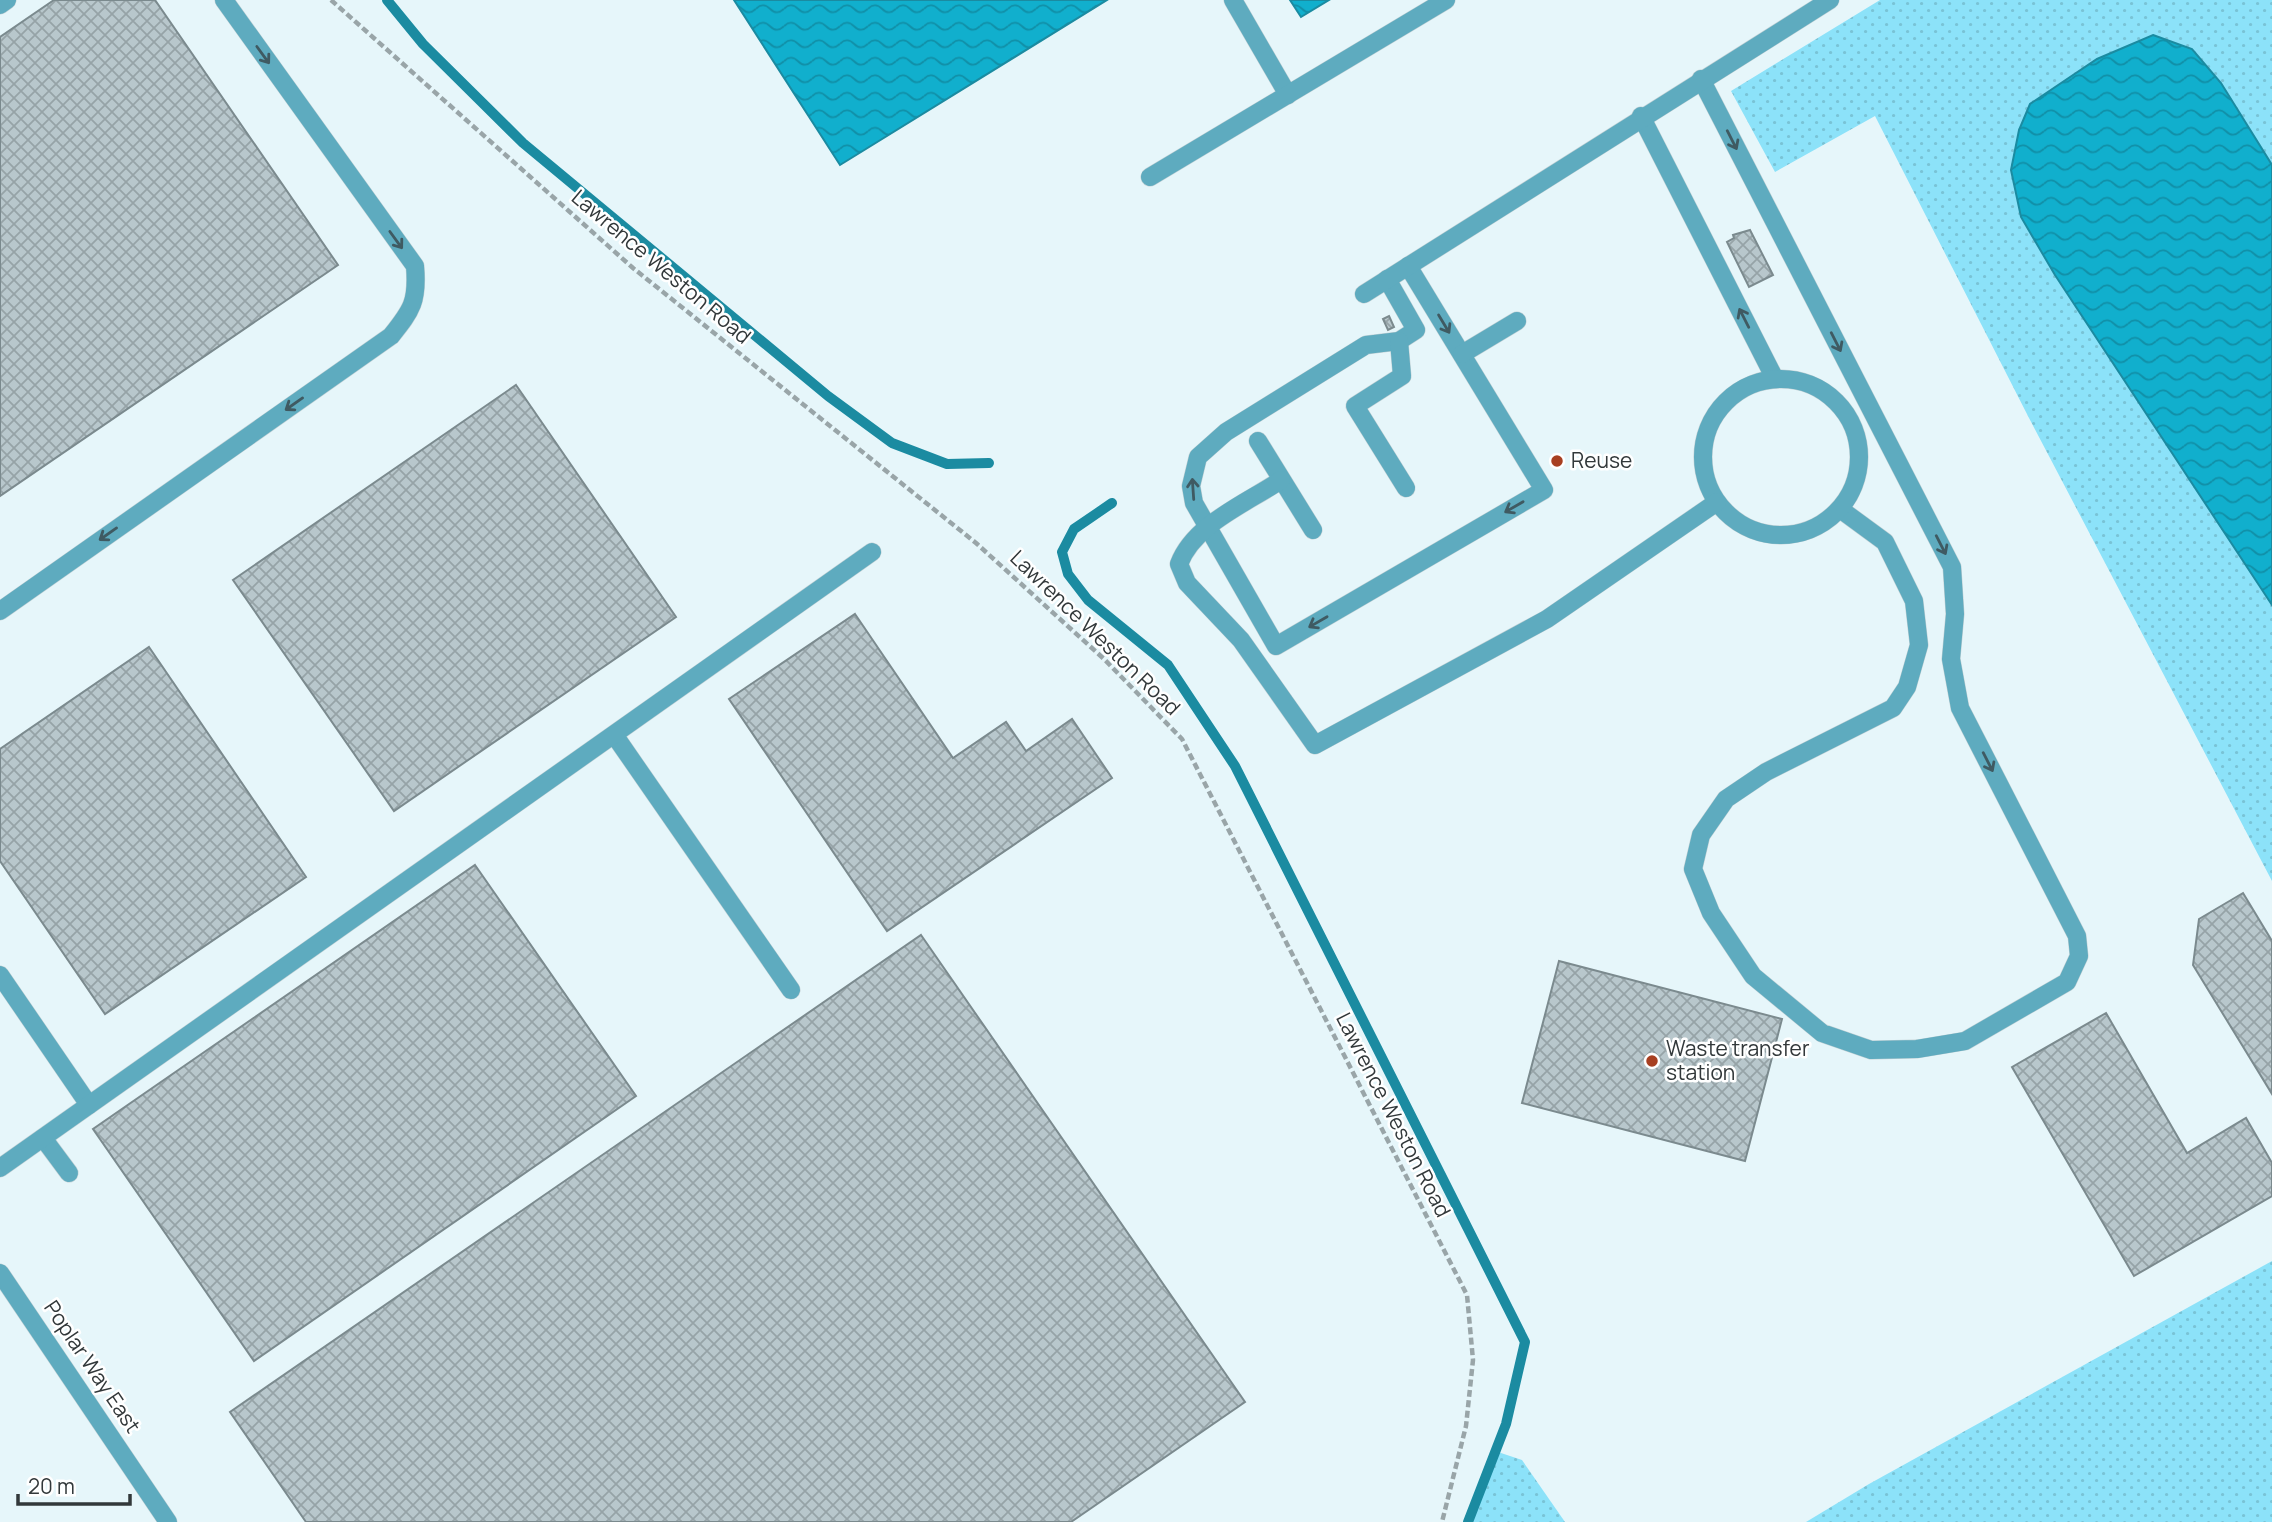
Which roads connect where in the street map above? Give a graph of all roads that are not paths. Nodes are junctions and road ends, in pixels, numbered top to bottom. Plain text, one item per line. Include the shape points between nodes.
1 (7, 0) edge
2 (224, 0) edge
3 (1233, 0) edge
4 (1446, 0) edge
5 (1830, 0) edge
6 (0, 5) edge
7 (1701, 79) junction
8 (1288, 95) junction
9 (1641, 116) junction
10 (1150, 177) dead end
11 (1408, 266) junction
12 (1387, 279) junction
13 (1364, 293) dead end
14 (1517, 321) dead end
15 (1399, 341) junction
16 (1462, 354) junction
17 (1775, 379) junction
18 (1875, 418) junction
19 (1855, 427) junction
20 (1258, 441) dead end
21 (1281, 480) junction
22 (1406, 488) dead end
23 (1717, 502) junction
24 (1840, 509) junction
25 (1207, 528) junction
26 (1313, 530) dead end
27 (872, 552) dead end
28 (26, 590) junction
29 (0, 611) edge
30 (0, 627) edge
31 (615, 736) junction
32 (0, 975) edge
33 (790, 990) dead end
34 (89, 1105) junction
35 (43, 1138) junction
36 (0, 1168) edge
37 (69, 1173) dead end
38 (0, 1273) edge
39 (168, 1522) edge

1 - 6 street
2 -> 28 street via 415,267 417,290 411,311 391,336
3 - 8 street
4 - 8 street
5 - 7 street
7 - 9 street
7 -> 18 street
8 - 10 street
9 - 11 street
17 -> 9 street
11 - 12 street
11 -> 16 street
12 - 13 street
12 - 15 street via 1416,330
14 - 16 street
15 - 22 street via 1402,376 1355,406
25 -> 15 street via 1191,486 1198,457 1226,432 1366,345
16 -> 25 street via 1544,490 1276,646
17 - 19 street via 1808,383 1836,400
17 - 23 street via 1744,388 1719,409 1704,439 1704,472
18 - 19 street
18 -> 24 street via 1952,567 1955,614 1951,659 1960,708 2077,936 2079,956 2067,982 1965,1041 1871,1050 1822,1033 1753,976 1711,913 1693,869 1701,835 1726,799 1766,772 1893,708 1907,687 1919,645 1914,601 1885,542
19 - 24 street via 1861,459 1853,491
20 - 21 street
21 - 25 street
21 - 26 street
23 - 24 street via 1740,524 1771,535 1804,533
23 - 25 street via 1547,620 1315,745 1241,640 1187,583 1179,564 1186,545
27 - 31 street
28 - 29 street
28 - 30 street
31 - 33 street
31 - 34 street
32 - 34 street
34 - 35 street
35 - 36 street
35 - 37 street
38 - 39 street, Poplar Way East

